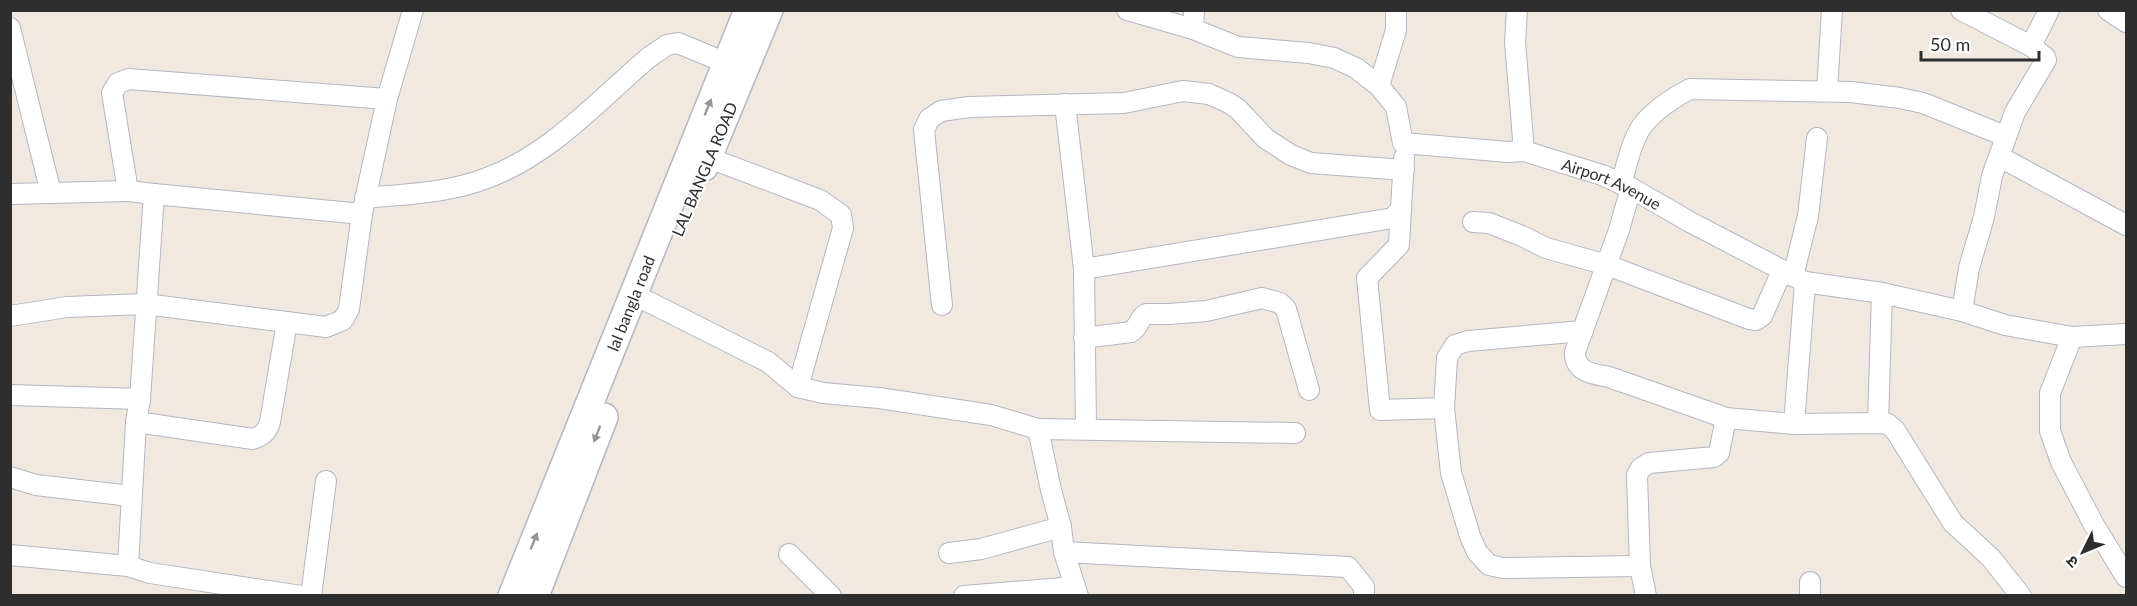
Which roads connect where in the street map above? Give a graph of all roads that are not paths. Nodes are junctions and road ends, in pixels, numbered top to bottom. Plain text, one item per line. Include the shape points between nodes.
1 (412, 10) edge
2 (748, 10) edge
3 (769, 10) edge
4 (1127, 10) edge
5 (1396, 10) edge
6 (1517, 10) edge
7 (1832, 10) edge
8 (1961, 10) edge
9 (2049, 10) edge
10 (2108, 10) edge
11 (1193, 20) edge
12 (2127, 22) edge
13 (10, 28) edge
14 (2031, 46) junction
15 (736, 66) junction
16 (1379, 86) junction
17 (1827, 91) junction
18 (387, 99) junction
19 (1065, 104) junction
20 (2005, 135) junction
21 (1817, 138) dead end
22 (1403, 143) junction
23 (1524, 151) junction
24 (700, 154) junction
25 (2000, 157) junction
26 (1404, 170) junction
27 (1626, 186) junction
28 (128, 191) junction
29 (51, 193) junction
30 (10, 194) edge
31 (154, 194) junction
32 (364, 206) junction
33 (1401, 210) junction
34 (1473, 222) dead end
35 (2127, 225) edge
36 (1606, 265) junction
37 (1083, 269) junction
38 (1794, 276) junction
39 (1882, 293) junction
40 (641, 299) junction
41 (145, 304) junction
42 (942, 305) dead end
43 (1962, 311) junction
44 (10, 316) edge
45 (287, 322) junction
46 (1582, 331) junction
47 (2127, 334) edge
48 (1084, 338) junction
49 (2072, 338) junction
50 (798, 387) junction
51 (1309, 390) dead end
52 (10, 395) edge
53 (602, 396) junction
54 (140, 399) junction
55 (1444, 408) junction
56 (1726, 418) junction
57 (136, 422) junction
58 (1878, 423) junction
59 (1794, 424) junction
60 (1038, 429) junction
61 (1086, 429) junction
62 (1295, 433) dead end
63 (10, 477) edge
64 (326, 481) dead end
65 (131, 496) junction
66 (1061, 527) junction
67 (1064, 552) junction
68 (949, 553) dead end
69 (789, 554) dead end
70 (10, 555) edge
71 (128, 566) junction
72 (1640, 566) junction
73 (2127, 577) edge
74 (209, 589) edge
75 (1077, 591) edge
76 (301, 596) edge
77 (310, 596) edge
78 (512, 596) edge
79 (535, 596) edge
80 (831, 596) edge
81 (964, 596) edge
82 (1364, 596) edge
83 (1646, 596) edge
84 (2021, 596) edge

1 - 18 street
2 - 15 street, lal bangla road
3 - 15 street
4 - 11 street
5 - 16 street via 1396,30
6 - 23 street via 1515,42
7 - 17 street
8 - 14 street
9 - 14 street
10 - 12 street
11 - 16 street via 1238,47 1334,58 1356,68
13 - 29 street
14 - 20 street via 2046,60
15 - 24 street, lal bangla road
15 - 32 street via 678,43 667,45 536,154 487,178
16 - 22 street via 1396,107
17 - 20 street via 1923,103
17 - 27 street via 1690,89 1642,126
18 - 28 street via 129,79 118,84 112,93
18 - 32 street
19 - 26 street via 1124,103 1184,91 1209,94 1238,109 1265,138 1311,163
19 - 37 street
19 - 42 street via 969,107 941,111 929,119 924,130
20 - 25 street
21 - 38 street via 1808,216
22 - 23 street, Airport Avenue
22 - 26 street
23 - 27 street, Airport Avenue
24 - 40 street, lal bangla road
24 - 50 street via 820,200 841,215 843,228
25 - 35 street
25 - 43 street via 1969,268
26 - 33 street
27 - 36 street
27 - 38 street, Airport Avenue
28 - 29 street
28 - 31 street
29 - 30 street
31 - 32 street
31 - 41 street
32 - 45 street via 349,309 343,320 326,327
33 - 37 street via 1393,218
33 - 55 street via 1400,245 1367,278 1380,410
34 - 36 street via 1489,223 1546,248
36 - 38 street via 1756,320
36 - 46 street
37 - 48 street
38 - 39 street, Airport Avenue
38 - 59 street
39 - 43 street, Airport Avenue
39 - 58 street
40 - 50 street via 768,362
40 - 53 street, lal bangla road
41 - 44 street via 67,307
41 - 45 street
41 - 54 street
43 - 49 street, Airport Avenue via 2005,325
45 - 57 street via 270,422 261,436 253,439
46 - 55 street via 1455,345 1447,358
46 - 56 street via 1574,361 1580,368
47 - 49 street, Airport Avenue
48 - 51 street via 1131,332 1146,314 1206,311 1262,298 1286,309
48 - 61 street
49 - 73 street via 2050,393 2050,431 2061,462 2094,525
50 - 60 street via 991,415
52 - 54 street
78 -> 53 street, lal bangla road
53 -> 79 street
54 - 57 street
55 - 72 street via 1451,473 1470,536 1489,565
56 - 59 street
56 - 72 street via 1719,453 1714,457 1660,461 1641,468 1637,475
57 - 65 street
58 - 59 street
58 - 84 street via 1895,430 1953,523 1991,558
60 - 61 street
60 - 66 street
61 - 62 street
63 - 65 street via 36,485
64 - 77 street
65 - 71 street
66 - 67 street
66 - 68 street via 981,549
67 - 75 street
67 - 82 street via 1348,567 1364,587
69 - 80 street
70 - 71 street
71 - 74 street
72 - 83 street
74 - 76 street
75 - 81 street

